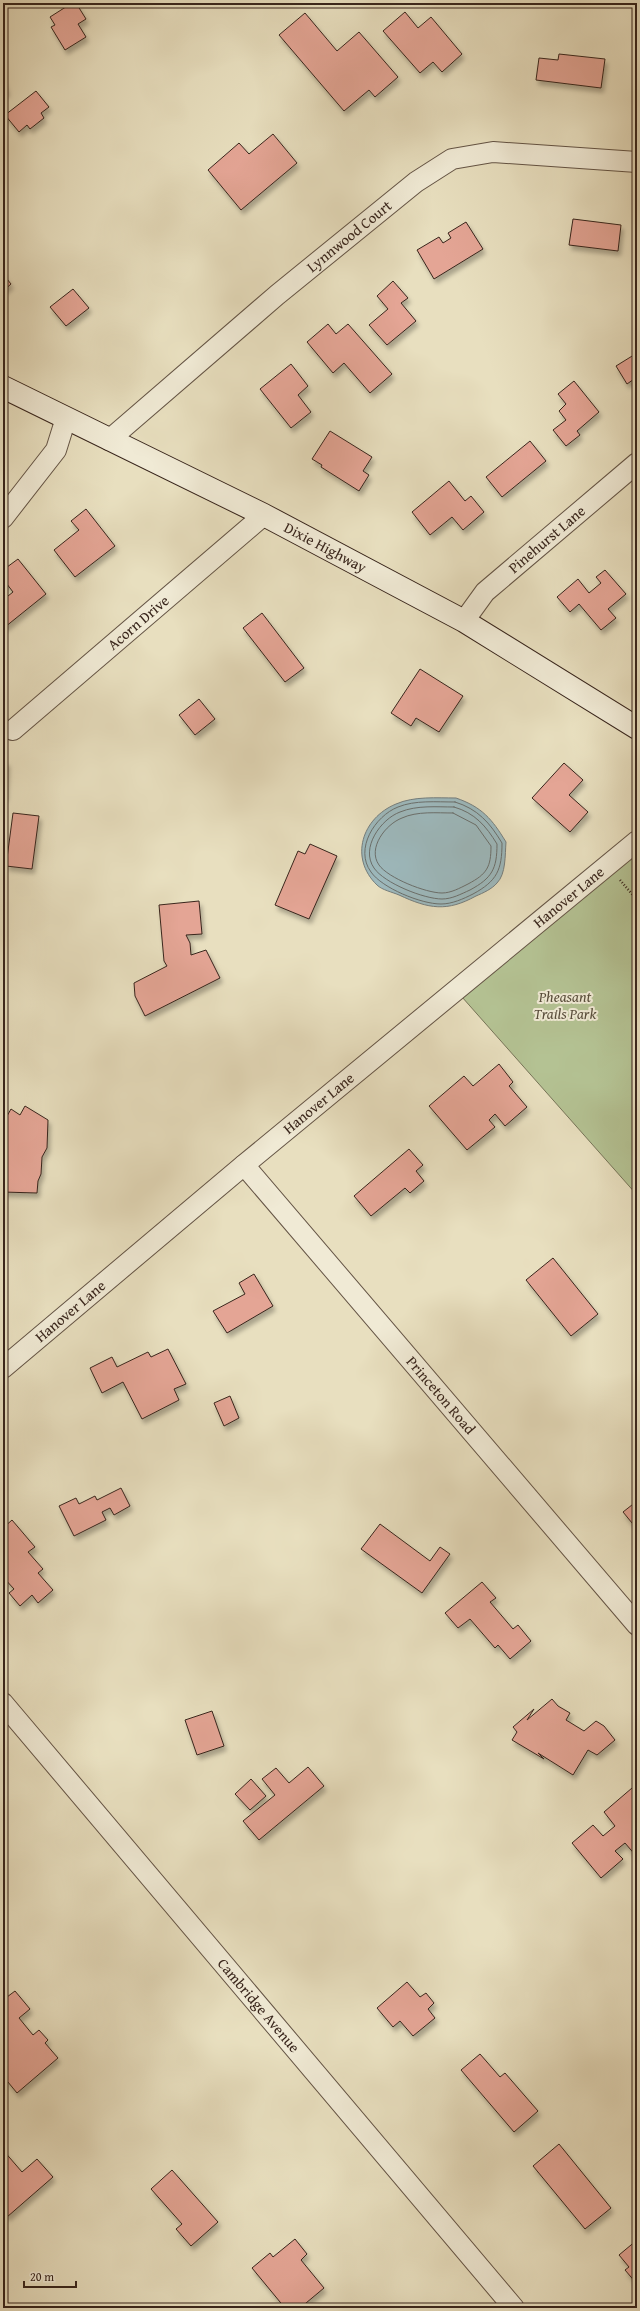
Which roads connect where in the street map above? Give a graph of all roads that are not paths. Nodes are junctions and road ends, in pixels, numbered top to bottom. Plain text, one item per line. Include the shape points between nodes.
1 (637, 162) edge
2 (3, 387) edge
3 (66, 418) junction
4 (109, 440) junction
5 (637, 463) edge
6 (264, 515) junction
7 (3, 518) edge
8 (464, 621) junction
9 (637, 728) edge
10 (13, 730) dead end
11 (637, 841) edge
12 (244, 1165) junction
13 (3, 1368) edge
14 (637, 1625) edge
15 (3, 1703) edge
16 (514, 2308) edge

1 - 4 street, Lynnwood Court via 493,152 452,159 416,182 283,290
2 - 3 main road, Dixie Highway
3 - 4 main road, Dixie Highway
3 - 7 street via 56,450
4 - 6 main road, Dixie Highway
5 - 8 street, Pinehurst Lane via 485,592
6 - 8 main road, Dixie Highway
6 - 10 street, Acorn Drive
8 - 9 main road, Dixie Highway
11 - 12 street, Hanover Lane
12 - 13 street, Hanover Lane
12 - 14 street, Princeton Road
15 - 16 street, Cambridge Avenue

